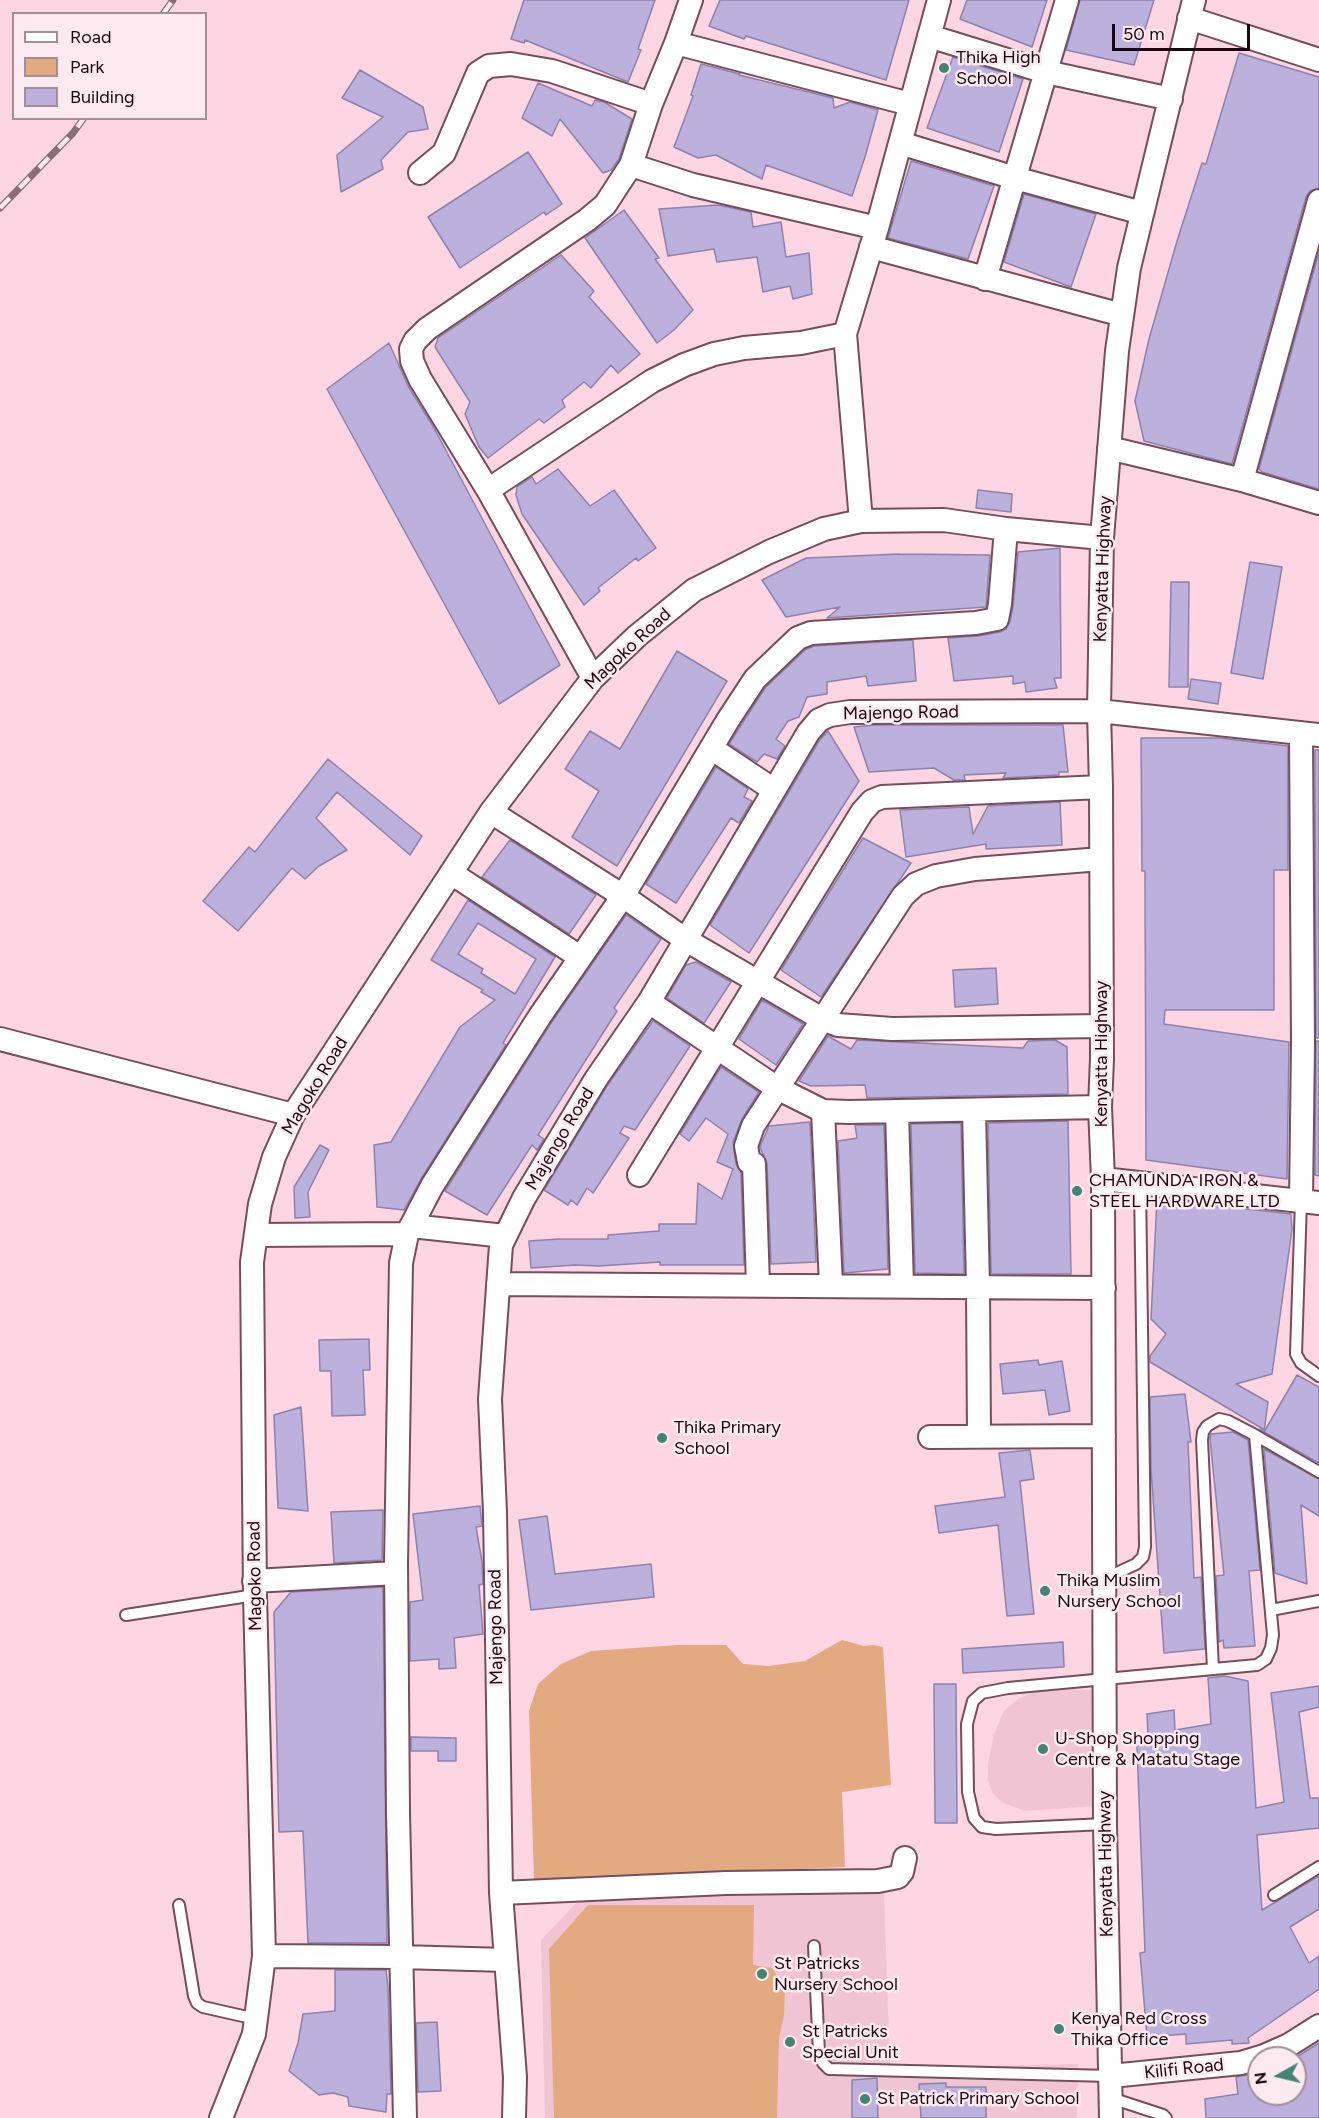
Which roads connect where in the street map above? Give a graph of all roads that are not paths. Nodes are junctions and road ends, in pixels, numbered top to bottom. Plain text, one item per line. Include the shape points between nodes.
1 (939, 0) edge
2 (1067, 0) edge
3 (685, 1) edge
4 (1192, 9) edge
5 (929, 36) junction
6 (676, 43) junction
7 (1319, 60) edge
8 (1046, 72) junction
9 (1170, 99) junction
10 (651, 104) junction
11 (910, 104) junction
12 (900, 143) junction
13 (631, 165) junction
14 (420, 172) dead end
15 (1015, 178) junction
16 (1319, 201) edge
17 (1142, 213) junction
18 (874, 237) junction
19 (985, 279) junction
20 (1122, 315) junction
21 (845, 334) junction
22 (1110, 448) junction
23 (1242, 480) junction
24 (488, 490) junction
25 (1319, 503) edge
26 (861, 521) junction
27 (1006, 529) junction
28 (1102, 538) junction
29 (593, 678) junction
30 (1099, 711) junction
31 (1310, 734) edge
32 (711, 748) junction
33 (1101, 787) junction
34 (774, 790) junction
35 (491, 812) junction
36 (1101, 859) junction
37 (451, 873) junction
38 (622, 896) junction
39 (686, 940) junction
40 (580, 957) junction
41 (758, 981) junction
42 (649, 1002) junction
43 (822, 1019) junction
44 (1102, 1026) junction
45 (0, 1039) edge
46 (717, 1047) junction
47 (777, 1088) junction
48 (1100, 1107) junction
49 (974, 1110) junction
50 (823, 1111) junction
51 (897, 1111) junction
52 (293, 1115) junction
53 (639, 1175) dead end
54 (1103, 1179) junction
55 (1140, 1183) junction
56 (1310, 1202) edge
57 (409, 1230) junction
58 (256, 1235) junction
59 (505, 1236) junction
60 (498, 1284) junction
61 (758, 1285) junction
62 (831, 1285) junction
63 (902, 1286) junction
64 (978, 1287) junction
65 (1104, 1288) junction
66 (1319, 1376) edge
67 (1255, 1435) junction
68 (979, 1436) junction
69 (1104, 1436) junction
70 (930, 1437) dead end
71 (1319, 1472) edge
72 (396, 1573) junction
73 (1104, 1579) junction
74 (254, 1588) junction
75 (1319, 1601) edge
76 (1271, 1610) junction
77 (126, 1615) dead end
78 (1214, 1669) junction
79 (1104, 1679) junction
80 (1105, 1824) junction
81 (905, 1858) dead end
82 (1319, 1867) edge
83 (501, 1893) junction
84 (1274, 1895) dead end
85 (179, 1905) dead end
86 (814, 1946) dead end
87 (264, 1956) junction
88 (401, 1957) junction
89 (506, 1960) junction
90 (256, 2019) junction
91 (1319, 2026) edge
92 (1111, 2097) edge
93 (222, 2118) edge
94 (405, 2118) edge
95 (514, 2118) edge
96 (1166, 2118) edge

1 - 5 street
2 - 8 street
3 - 6 street
4 - 7 street
4 - 9 street, Kenyatta Highway
5 - 8 street
5 - 11 street
6 - 10 street
6 - 11 street
8 - 9 street
8 - 15 street
9 - 17 street, Kenyatta Highway
10 - 13 street
10 - 14 street via 538,68 489,66 478,73 444,153
11 - 12 street
12 - 15 street
12 - 18 street
13 - 18 street
13 - 24 street via 605,206 427,329 411,349 420,379
15 - 17 street
15 - 19 street
16 - 23 street
17 - 20 street, Kenyatta Highway
18 - 19 street
18 - 21 street
19 - 20 street
20 - 22 street, Kenyatta Highway
21 - 24 street via 801,344 744,348 684,365 652,381
21 - 26 street
22 - 23 street
22 - 28 street, Kenyatta Highway
23 - 25 street
24 - 29 street
26 - 27 street, Magoko Road via 944,520
26 - 29 street, Magoko Road via 824,529 694,590
27 - 28 street, Magoko Road
27 - 32 street via 997,619 811,633 798,638 755,679
28 - 30 street, Kenyatta Highway
29 - 35 street, Magoko Road
30 - 31 street, Majengo Road
30 - 33 street, Kenyatta Highway
30 - 34 street, Majengo Road via 830,715 819,720 808,733
31 - 56 street via 1303,1044
32 - 34 street
32 - 38 street
33 - 36 street, Kenyatta Highway
33 - 41 street via 882,797 872,801
34 - 39 street, Majengo Road
35 - 37 street, Magoko Road
35 - 38 street
36 - 43 street via 975,870 936,876 916,884 903,896
36 - 44 street, Kenyatta Highway
37 - 40 street
37 - 52 street, Magoko Road
38 - 39 street
38 - 40 street
39 - 41 street
39 - 42 street, Majengo Road
40 - 57 street via 432,1186
41 - 43 street
41 - 46 street
42 - 46 street
42 - 59 street, Majengo Road via 596,1079
43 - 44 street via 850,1028
43 - 47 street
44 - 48 street, Kenyatta Highway
45 - 52 street
46 - 47 street
46 - 53 street
47 - 50 street
47 - 61 street via 753,1126 746,1146 749,1162 754,1164
48 - 49 street
48 - 54 street, Kenyatta Highway
49 - 51 street
49 - 64 street
50 - 51 street
50 - 62 street
51 - 63 street
52 - 58 street, Magoko Road via 274,1157 260,1204
54 - 55 street
54 - 65 street, Kenyatta Highway
55 - 56 street
55 - 73 lane via 1145,1547 1136,1564
56 - 66 lane via 1296,1354 1301,1364
57 - 58 street
57 - 59 street
57 - 72 street via 401,1263
58 - 74 street, Magoko Road via 252,1262
59 - 60 street, Majengo Road
60 - 61 street
60 - 83 street, Majengo Road via 490,1399
61 - 62 street
62 - 63 street
63 - 64 street
64 - 65 street
64 - 68 street
65 - 69 street, Kenyatta Highway
67 - 71 lane
67 - 76 lane
67 - 78 lane via 1219,1419 1203,1432
68 - 69 street
68 - 70 street
69 - 73 street, Kenyatta Highway
72 - 74 street
72 - 88 street
73 - 79 street, Kenyatta Highway
74 - 77 lane
74 - 87 street, Magoko Road
75 - 76 lane
76 - 78 lane via 1273,1635 1266,1659 1257,1665
78 - 79 lane
79 - 80 street, Kenyatta Highway
79 - 80 lane via 982,1693 973,1701 967,1724 968,1792 974,1818 982,1827
80 - 92 street, Kenyatta Highway
81 - 83 street via 898,1877 878,1881 726,1882
82 - 84 lane
83 - 89 street, Majengo Road
85 - 90 lane via 197,2003
86 - 92 lane via 819,2053 829,2069
87 - 88 street
87 - 90 street, Magoko Road
88 - 89 street
88 - 94 street
89 - 95 street, Majengo Road
90 - 93 street, Magoko Road
91 - 92 street, Kilifi Road via 1289,2045 1241,2063
92 - 96 lane

